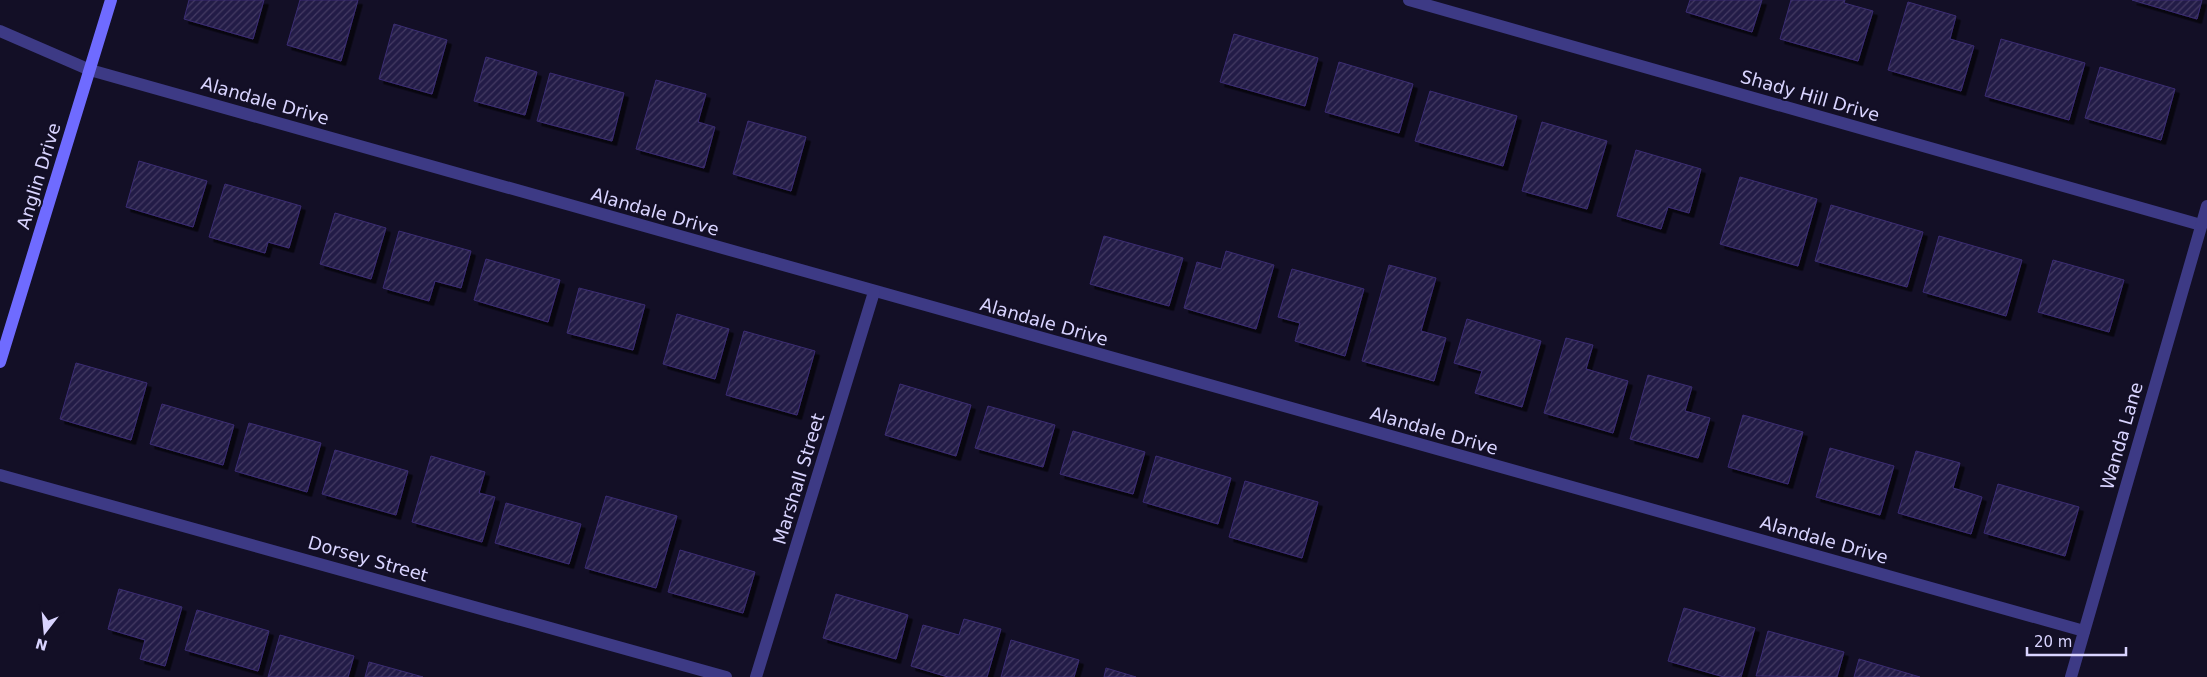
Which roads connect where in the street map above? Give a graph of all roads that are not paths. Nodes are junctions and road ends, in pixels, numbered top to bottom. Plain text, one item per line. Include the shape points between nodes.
1 (111, 0) edge
2 (1409, 0) edge
3 (0, 31) edge
4 (90, 70) junction
5 (2207, 206) edge
6 (2202, 225) junction
7 (874, 292) junction
8 (0, 362) edge
9 (0, 475) edge
10 (2084, 631) junction
11 (726, 677) edge
12 (756, 677) edge
13 (2071, 677) edge

1 - 4 street, Anglin Drive
2 - 6 street, Shady Hill Drive
3 - 4 street, Alandale Drive
4 - 7 street, Alandale Drive
4 - 8 street, Anglin Drive
5 - 6 street, Wanda Lane
6 - 10 street, Wanda Lane
7 - 10 street, Alandale Drive
7 - 12 street, Marshall Street
9 - 11 street, Dorsey Street
10 - 13 street, Wanda Lane

